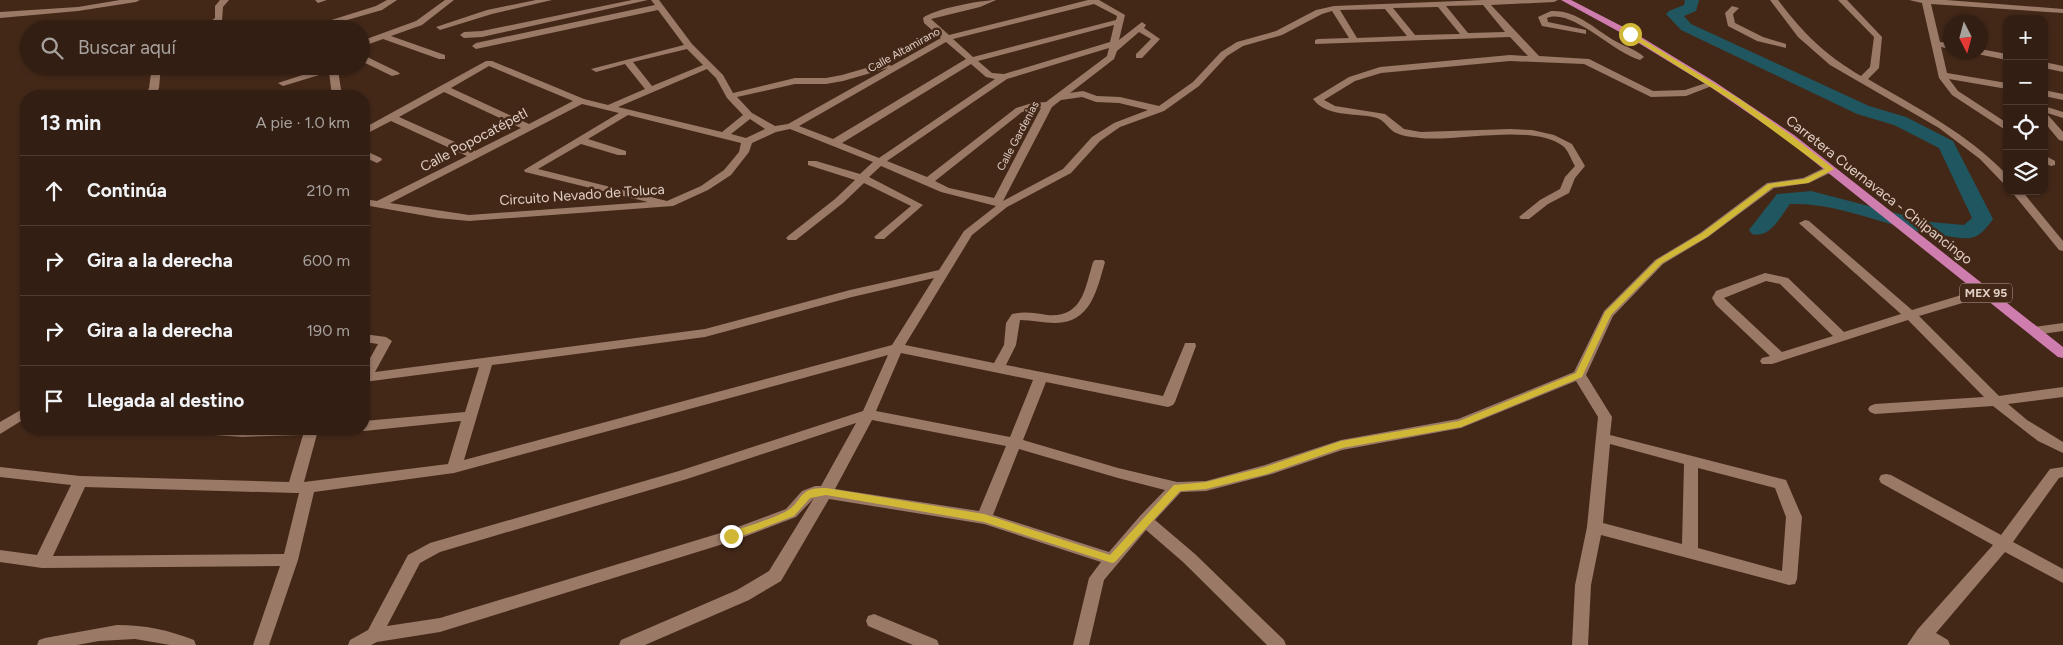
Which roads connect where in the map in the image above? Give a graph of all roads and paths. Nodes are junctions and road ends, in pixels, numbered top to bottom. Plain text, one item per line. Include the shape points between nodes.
1 (136, 0) edge
2 (225, 0) edge
3 (368, 0) edge
4 (393, 0) edge
5 (450, 0) edge
6 (548, 0) edge
7 (593, 0) edge
8 (644, 0) edge
9 (954, 0) edge
10 (992, 0) edge
11 (1094, 0) edge
12 (1549, 0) edge
13 (1566, 0) edge
14 (1774, 0) edge
15 (1842, 0) edge
16 (1913, 0) edge
17 (1926, 1) junction
18 (1485, 2) junction
19 (1959, 2) edge
20 (657, 4) edge
21 (1440, 4) junction
22 (962, 6) junction
23 (1387, 6) junction
24 (378, 8) junction
25 (1334, 8) junction
26 (1735, 8) dead end
27 (2024, 8) junction
28 (599, 9) junction
29 (2063, 11) edge
30 (0, 14) edge
31 (2026, 15) edge
32 (1121, 18) junction
33 (216, 20) edge
34 (340, 20) edge
35 (419, 23) junction
36 (440, 26) junction
37 (1514, 34) junction
38 (464, 35) junction
39 (385, 36) junction
40 (1466, 36) junction
41 (943, 37) junction
42 (1413, 38) junction
43 (370, 41) edge
44 (1355, 41) junction
45 (1318, 42) dead end
46 (1937, 44) junction
47 (1943, 45) edge
48 (476, 46) junction
49 (689, 46) junction
50 (1783, 46) dead end
51 (1113, 47) junction
52 (1988, 53) edge
53 (1139, 56) dead end
54 (2003, 56) edge
55 (442, 57) dead end
56 (1640, 57) dead end
57 (1536, 59) junction
58 (971, 60) junction
59 (370, 62) edge
60 (628, 62) junction
61 (489, 64) junction
62 (707, 66) junction
63 (2048, 66) edge
64 (596, 69) dead end
65 (2063, 69) edge
66 (395, 74) dead end
67 (156, 75) edge
68 (312, 75) edge
69 (337, 75) edge
70 (1943, 75) junction
71 (1004, 77) junction
72 (1862, 80) junction
73 (283, 83) dead end
74 (1712, 84) junction
75 (2003, 85) edge
76 (445, 89) junction
77 (153, 90) edge
78 (336, 90) edge
79 (651, 90) junction
80 (2048, 94) edge
81 (730, 96) junction
82 (2063, 97) edge
83 (1056, 98) junction
84 (581, 101) junction
85 (1048, 105) junction
86 (610, 107) junction
87 (1161, 109) junction
88 (2048, 110) edge
89 (626, 112) junction
90 (749, 115) junction
91 (2063, 116) edge
92 (391, 118) junction
93 (2048, 121) edge
94 (2003, 125) edge
95 (791, 126) junction
96 (528, 127) junction
97 (370, 129) edge
98 (773, 130) junction
99 (724, 135) junction
100 (2063, 138) edge
101 (580, 140) junction
102 (747, 141) junction
103 (833, 144) junction
104 (622, 153) dead end
105 (370, 156) edge
106 (474, 156) junction
107 (377, 160) dead end
108 (879, 162) junction
109 (812, 163) dead end
110 (1830, 169) junction
111 (2003, 177) edge
112 (864, 179) junction
113 (928, 180) junction
114 (2019, 195) edge
115 (370, 203) edge
116 (1000, 203) junction
117 (380, 204) junction
118 (670, 204) junction
119 (1525, 217) dead end
120 (1804, 223) dead end
121 (792, 238) dead end
122 (880, 238) dead end
123 (2063, 248) edge
124 (1099, 262) dead end
125 (945, 272) junction
126 (1985, 292) junction
127 (1908, 314) junction
128 (2063, 327) edge
129 (2034, 331) junction
130 (1842, 338) junction
131 (370, 339) edge
132 (1190, 346) dead end
133 (897, 348) junction
134 (2063, 354) edge
135 (487, 361) junction
136 (370, 369) edge
137 (998, 369) junction
138 (1579, 375) junction
139 (370, 377) edge
140 (1042, 377) junction
141 (2063, 392) edge
142 (1997, 401) junction
143 (1875, 409) dead end
144 (868, 414) junction
145 (20, 416) edge
146 (470, 416) junction
147 (370, 425) edge
148 (0, 429) edge
149 (311, 435) edge
150 (1604, 438) junction
151 (1015, 443) junction
152 (2063, 448) edge
153 (1691, 460) junction
154 (454, 468) junction
155 (2063, 472) edge
156 (2, 477) edge
157 (1886, 479) dead end
158 (80, 481) junction
159 (302, 487) junction
160 (1177, 487) junction
161 (826, 491) junction
162 (984, 518) junction
163 (1145, 520) junction
164 (1595, 526) junction
165 (2003, 544) junction
166 (1690, 552) junction
167 (0, 556) edge
168 (1112, 559) junction
169 (290, 560) junction
170 (42, 562) junction
171 (2063, 577) edge
172 (874, 621) dead end
173 (374, 635) junction
174 (1920, 640) edge
175 (45, 645) edge
176 (188, 645) edge
177 (262, 645) edge
178 (356, 645) edge
179 (627, 645) edge
180 (931, 645) edge
181 (1081, 645) edge
182 (1278, 645) edge
183 (1580, 645) edge
184 (1942, 645) edge

1 - 30 street via 78,10
2 - 33 street via 219,6
3 - 24 street
4 - 24 street
5 - 35 street
6 - 36 street
7 - 28 street
8 - 28 street
9 - 22 street
10 - 22 street
11 - 32 street
11 - 41 street, Calle Altamirano
12 - 18 street
12 - 56 street via 1562,13
13 - 74 main road, Carretera Cuernavaca - Chilpancingo / MEX 95
14 - 72 street via 1801,34 1833,62
15 - 72 street via 1878,36 1874,68
16 - 17 street
17 - 19 street
17 - 46 street
18 - 21 street
18 - 37 street
19 - 27 street
20 - 48 street
20 - 49 street
21 - 23 street
21 - 40 street
22 - 41 street via 928,18 927,21
23 - 25 street
23 - 42 street
24 - 34 street
25 - 44 street
25 - 87 street via 1279,32 1240,44 1224,54 1196,84
26 - 50 street via 1729,13 1732,24 1760,39
27 - 29 street
27 - 31 street
28 - 38 street
32 - 51 street, Calle Gardenias
32 - 58 street
35 - 36 street
35 - 39 street
36 - 38 street
37 - 40 street
37 - 57 street
38 - 48 street
39 - 43 street
39 - 55 street
40 - 42 street
41 - 58 street
41 - 81 street via 908,57 872,71 826,81 795,81
41 - 95 street, Calle Altamirano
42 - 44 street
44 - 45 street
46 - 47 street
46 - 70 street
48 - 61 street
49 - 60 street
49 - 62 street
51 - 53 street via 1141,27 1156,39
51 - 71 street
51 - 83 street, Calle Gardenias via 1111,57
52 - 54 street
57 - 74 street via 1594,63 1651,94 1686,93
57 - 119 street via 1510,58 1380,70 1352,79 1318,99 1326,106 1380,115 1402,132 1532,133 1552,136 1568,144 1580,166 1570,177 1565,191
58 - 71 street via 989,75
58 - 103 street
59 - 66 street
60 - 64 street
60 - 79 street
61 - 76 street
61 - 84 street
62 - 79 street
62 - 81 street via 720,77
63 - 65 street
67 - 77 street
68 - 73 street
69 - 78 street
70 - 75 street
70 - 94 street via 1955,93
71 - 108 street
72 - 111 street via 1942,126 1984,157
74 - 110 main road, Carretera Cuernavaca - Chilpancingo / MEX 95 via 1790,137
76 - 92 street
76 - 96 street
79 - 86 street
80 - 82 street
81 - 90 street
83 - 85 street, Calle Gardenias
83 - 87 street via 1083,94
84 - 86 street
84 - 96 street, Calle Popocatépetl
85 - 113 street via 1019,110
85 - 116 street, Calle Gardenias
86 - 89 street
87 - 116 street via 1116,125 1096,139 1067,170
88 - 91 street
89 - 99 street
89 - 101 street
90 - 98 street
90 - 99 street
92 - 97 street
92 - 106 street
93 - 100 street
95 - 98 street, Calle Altamirano
95 - 103 street
96 - 106 street, Calle Popocatépetl
98 - 102 street, Calle Altamirano
99 - 102 street
101 - 104 street
101 - 118 street via 529,170
102 - 118 street, Circuito Nevado de Toluca via 746,150 712,184
103 - 108 street
105 - 107 street
106 - 117 street, Calle Popocatépetl
108 - 112 street
108 - 113 street
109 - 112 street
110 - 126 main road, Carretera Cuernavaca - Chilpancingo / MEX 95
110 - 138 street via 1805,181 1771,185 1704,235 1659,262 1608,314
112 - 121 street
112 - 122 street via 918,205
113 - 116 street via 945,190
114 - 123 street
115 - 117 street, Circuito Nevado de Toluca
116 - 125 street via 968,233
117 - 118 street, Circuito Nevado de Toluca via 438,216 469,218
120 - 127 street
124 - 137 street via 1085,306 1077,314 1059,318 1016,317 1012,323 1010,345
125 - 133 street
125 - 135 street via 705,333
126 - 127 street
126 - 129 main road, Carretera Cuernavaca - Chilpancingo / MEX 95
127 - 130 street
127 - 142 street
128 - 129 street
129 - 134 main road, Carretera Cuernavaca - Chilpancingo / MEX 95
130 - 130 street via 1773,359 1718,298 1720,294 1765,277 1784,280
131 - 136 street via 386,341
132 - 140 street via 1168,402
133 - 137 street
133 - 144 street
133 - 154 street
135 - 139 street
135 - 146 street
137 - 140 street
138 - 150 street via 1605,417
138 - 160 street via 1461,423 1341,444 1267,470 1206,486
140 - 151 street
141 - 142 street
142 - 143 street
142 - 152 street via 2049,442
144 - 151 street
144 - 161 street
144 - 173 street via 682,475 434,547 414,559
145 - 148 street
146 - 147 street
146 - 154 street
149 - 159 street
150 - 153 street
150 - 164 street
151 - 160 street
151 - 162 street
153 - 166 street
153 - 166 street via 1781,484 1794,516 1789,579
154 - 159 street
155 - 165 street via 2056,473
156 - 158 street
157 - 165 street
158 - 159 street
158 - 170 street
159 - 169 street
160 - 163 street
161 - 162 street
161 - 173 street via 807,495 791,513 731,536 440,625
161 - 179 street via 775,576 743,595
162 - 168 street
163 - 168 street
163 - 182 street
164 - 166 street
164 - 183 street via 1583,585
165 - 171 street
165 - 174 street
167 - 170 street
168 - 181 street via 1097,578
169 - 170 street
169 - 177 street
172 - 180 street
173 - 178 street
174 - 184 street
175 - 176 street via 120,631 154,633

